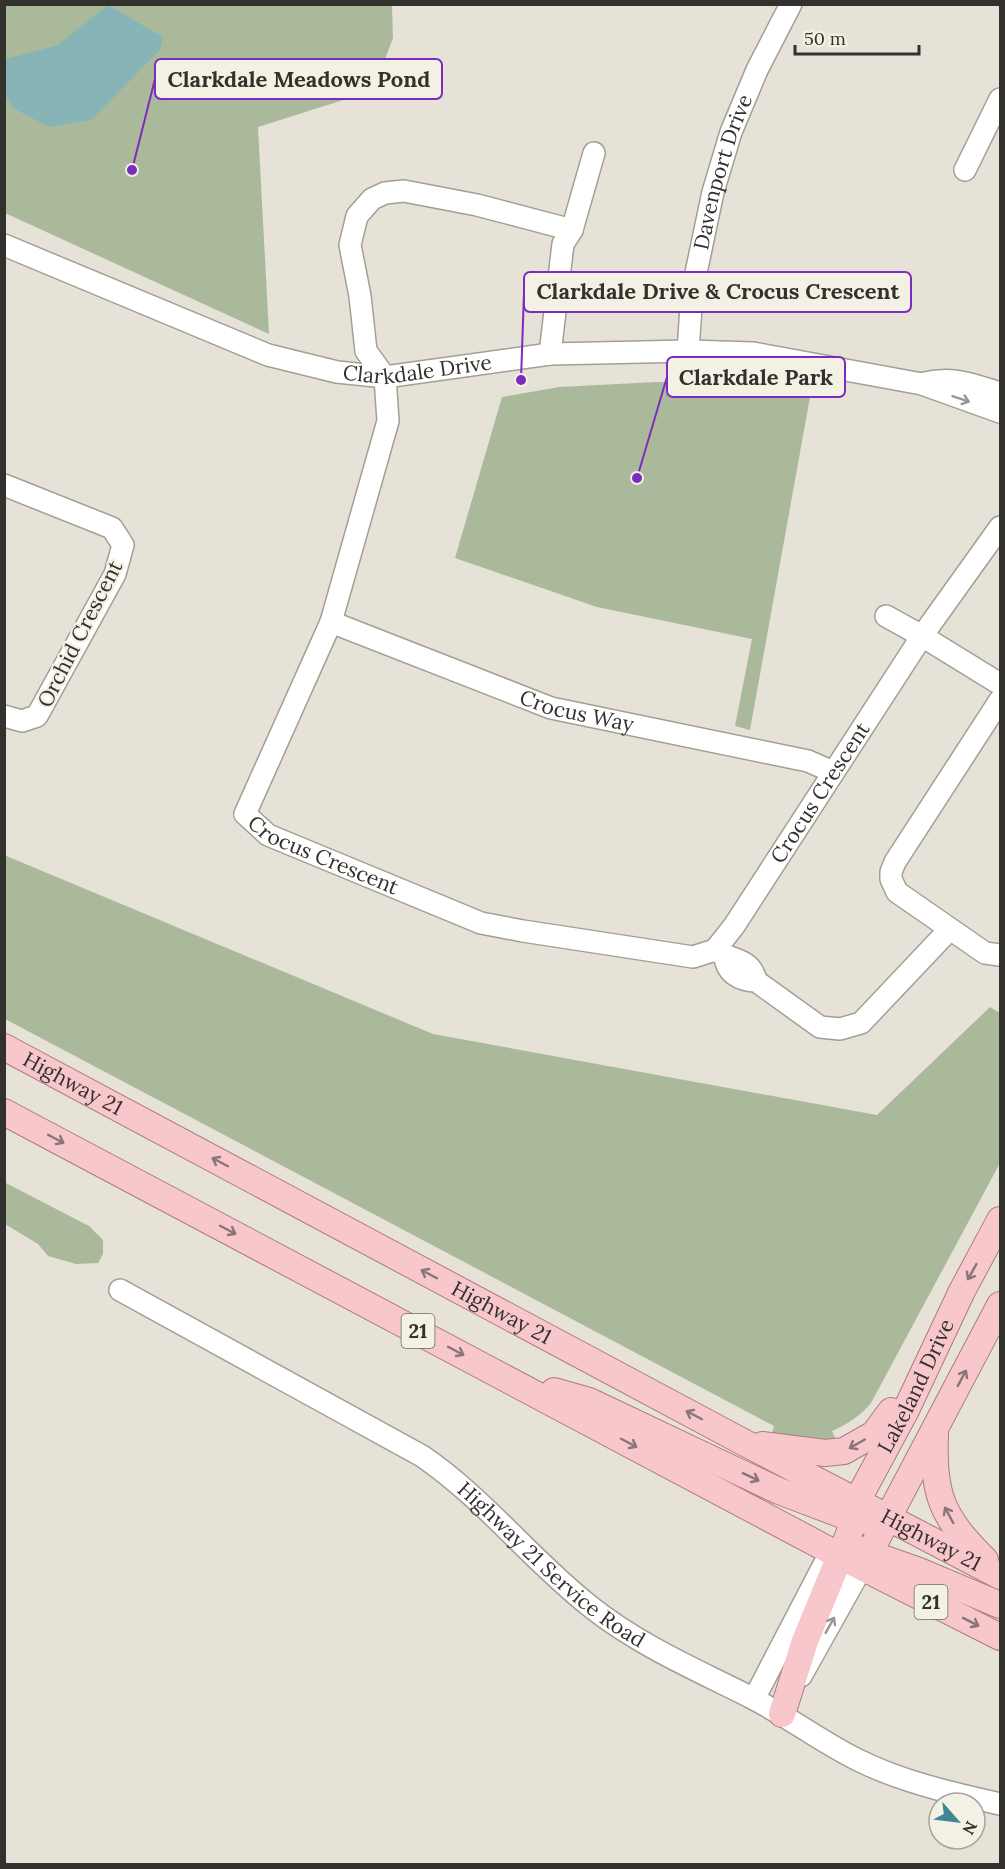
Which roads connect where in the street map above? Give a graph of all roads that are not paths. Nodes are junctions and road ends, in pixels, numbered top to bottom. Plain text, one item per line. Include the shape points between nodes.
1 (791, 4) edge
2 (1000, 99) edge
3 (594, 153) dead end
4 (965, 170) dead end
5 (572, 230) junction
6 (4, 245) edge
7 (688, 351) junction
8 (550, 354) junction
9 (385, 377) junction
10 (922, 384) junction
11 (1000, 393) edge
12 (1000, 412) edge
13 (4, 485) edge
14 (1000, 527) edge
15 (886, 616) dead end
16 (331, 622) junction
17 (922, 636) junction
18 (1000, 684) edge
19 (1000, 700) edge
20 (4, 716) edge
21 (833, 772) junction
22 (949, 930) junction
23 (720, 953) junction
24 (1000, 955) edge
25 (4, 1047) edge
26 (4, 1112) edge
27 (1000, 1220) edge
28 (120, 1290) dead end
29 (1000, 1305) edge
30 (932, 1351) junction
31 (503, 1376) junction
32 (935, 1430) junction
33 (746, 1443) junction
34 (853, 1512) junction
35 (889, 1517) junction
36 (849, 1555) junction
37 (1000, 1576) edge
38 (1000, 1605) edge
39 (1000, 1637) edge
40 (754, 1699) junction
41 (782, 1714) junction
42 (1000, 1804) edge

1 - 7 street, Davenport Drive via 757,70 713,192 692,292
2 - 4 street
3 - 5 street
5 - 8 street via 563,244
5 - 9 street via 412,192 385,193 372,199 357,216 350,245 366,351
6 - 9 street, Clarkdale Drive via 268,356 337,372
7 - 8 street, Clarkdale Drive
7 - 10 street, Clarkdale Drive via 753,353
8 - 9 street, Clarkdale Drive
9 - 16 street, Crocus Crescent via 388,421
10 - 11 street, Clarkdale Drive via 942,379
10 -> 12 street, Clarkdale Drive
13 - 20 street, Orchid Crescent via 112,528 123,545 115,574 37,716 22,721
14 - 17 street, Crocus Crescent
15 - 17 street
16 - 21 street, Crocus Way via 551,708 808,761
16 - 23 street, Crocus Crescent via 245,814 268,835 481,923 693,957
17 - 18 street
17 - 21 street, Crocus Crescent
19 - 22 street via 891,872 897,892
21 - 23 street, Crocus Crescent
22 - 23 street via 861,1023 840,1029 820,1027 756,981 746,963
22 - 24 street via 985,953
33 -> 25 main road, Highway 21
26 -> 31 main road, 21
27 -> 30 main road, Lakeland Drive
28 - 40 street, Highway 21 Service Road via 422,1456 471,1494 591,1608 668,1657
32 -> 29 main road, Lakeland Drive
30 -> 33 main road via 874,1434 844,1451 825,1453
30 - 34 main road, Lakeland Drive
31 -> 34 main road via 589,1401 780,1491
31 -> 36 main road, 21
32 - 35 main road, Lakeland Drive
37 -> 32 main road via 962,1537 947,1515 935,1478
33 - 34 main road, Highway 21
34 - 35 main road, Highway 21
34 - 36 main road, Lakeland Drive
35 - 36 main road, Lakeland Drive
35 - 37 main road, Highway 21
36 - 38 main road
36 -> 39 main road, 21
36 - 40 street
41 -> 36 main road via 805,1641
40 - 41 street, Highway 21 Service Road
41 - 42 street, Highway 21 Service Road via 879,1770

